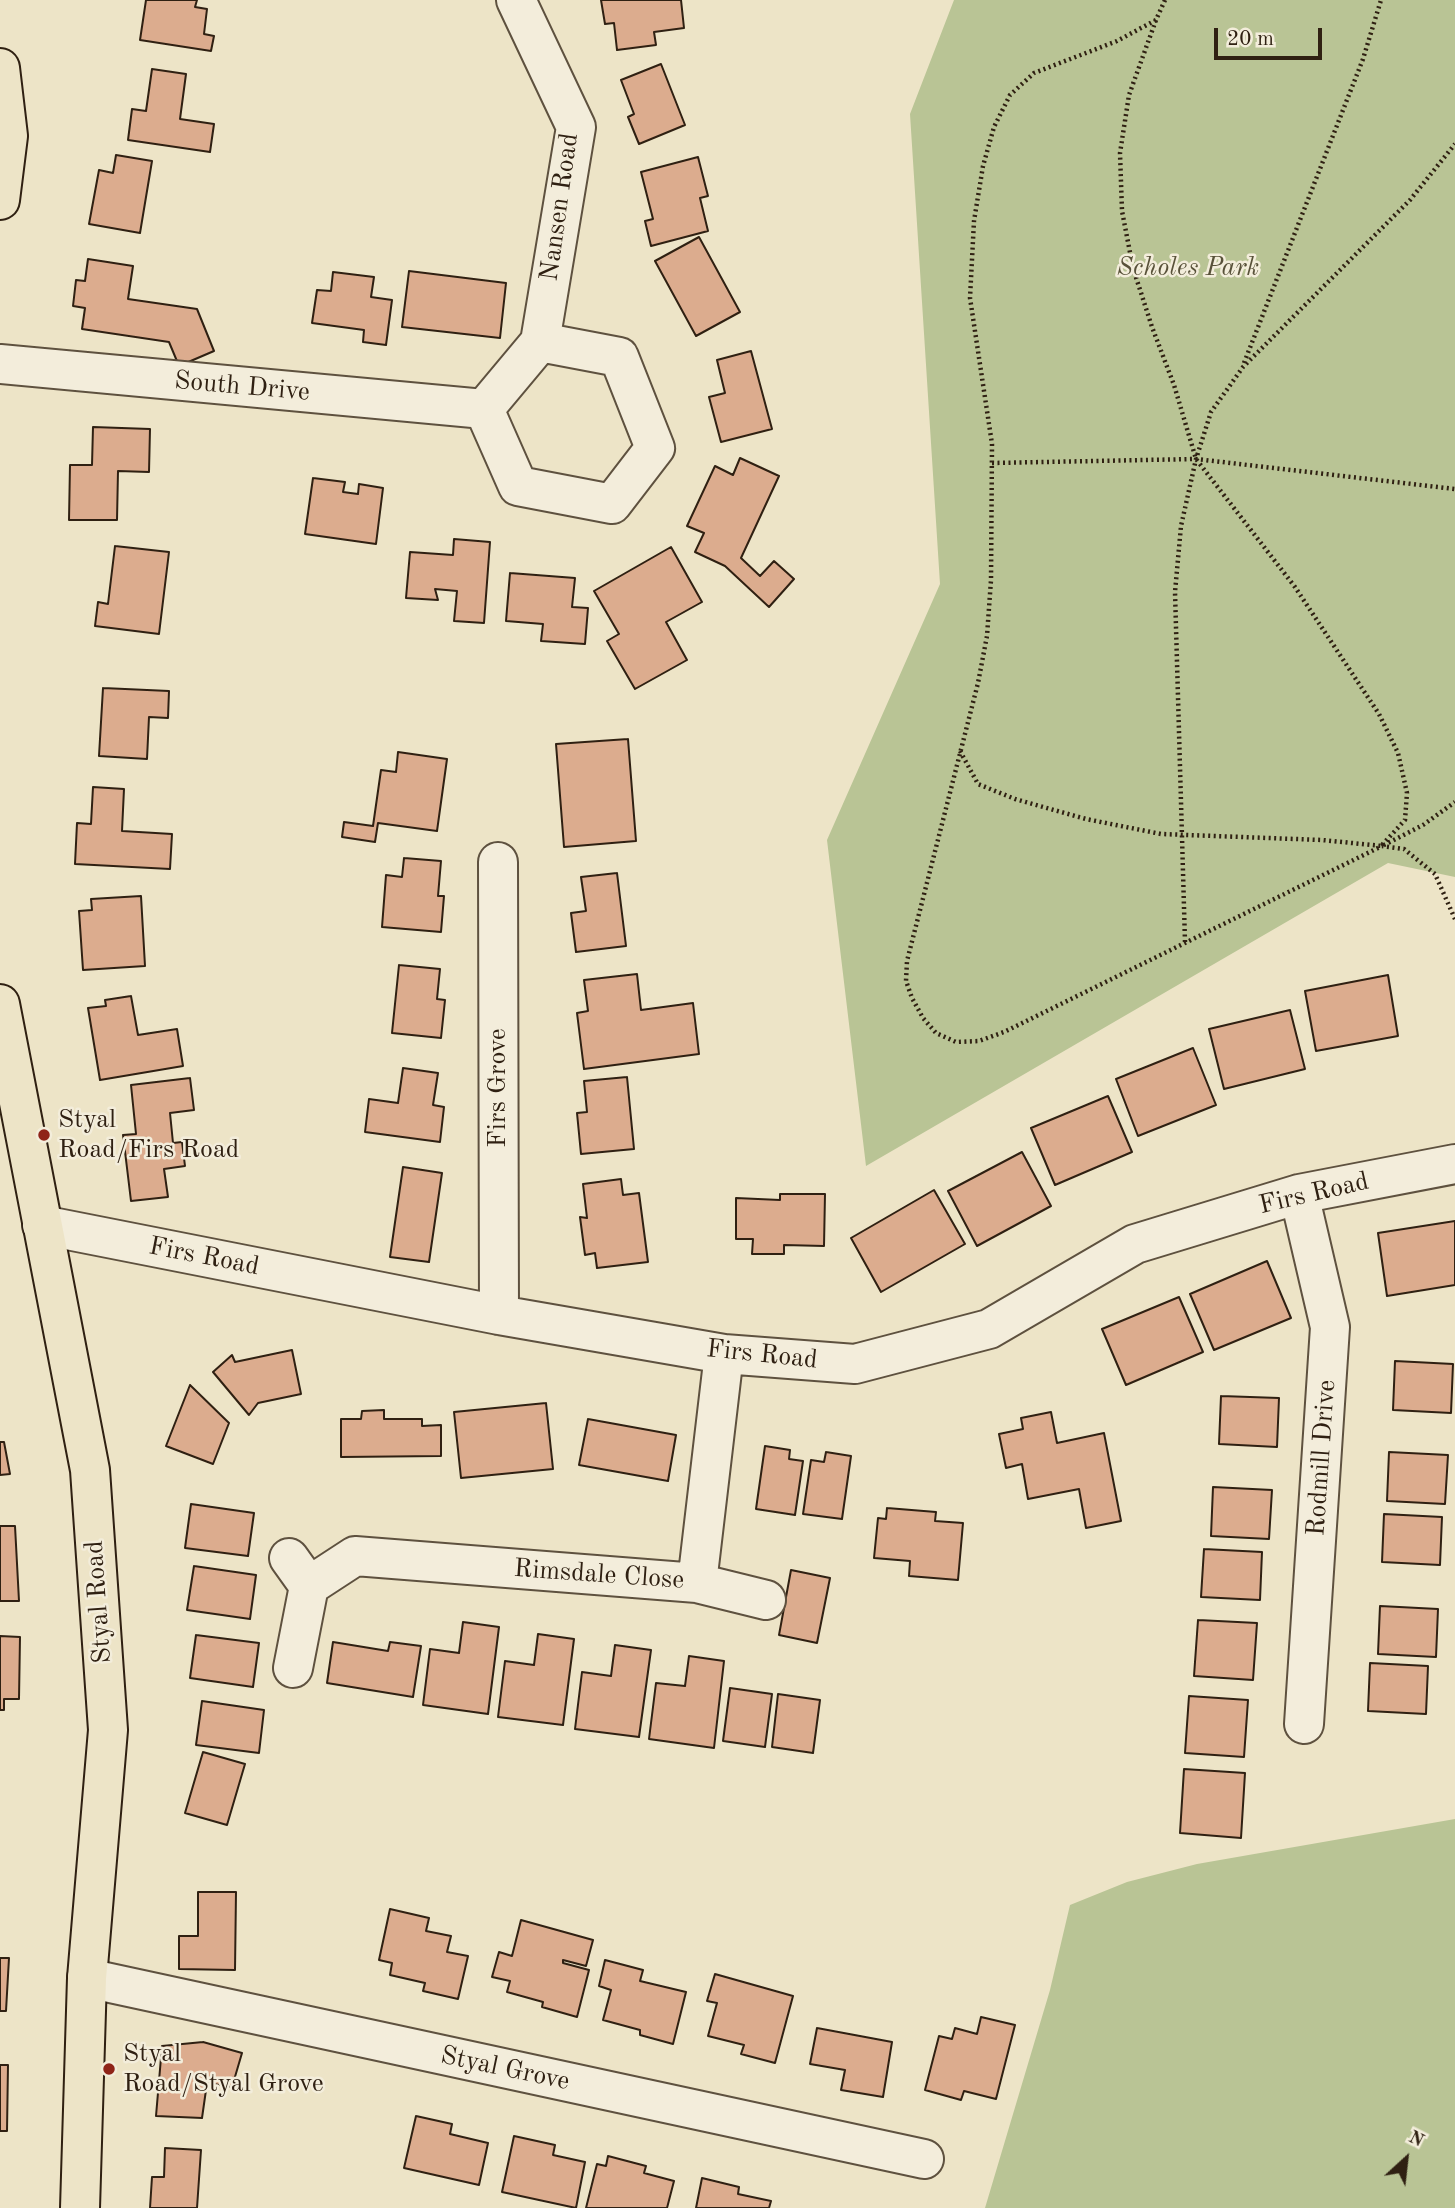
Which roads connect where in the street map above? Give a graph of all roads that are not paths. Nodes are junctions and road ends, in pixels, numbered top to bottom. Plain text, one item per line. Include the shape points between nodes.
1 (516, 0) edge
2 (0, 68) edge
3 (0, 200) edge
4 (540, 342) junction
5 (0, 364) edge
6 (484, 409) junction
7 (498, 862) dead end
8 (0, 1004) edge
9 (1455, 1164) edge
10 (1299, 1194) junction
11 (42, 1225) junction
12 (499, 1315) junction
13 (724, 1354) junction
14 (697, 1583) junction
15 (766, 1600) dead end
16 (293, 1668) dead end
17 (1304, 1724) dead end
18 (87, 1978) junction
19 (924, 2159) dead end
20 (80, 2208) edge

1 - 4 street, Nansen Road via 576,127
2 - 3 main road via 8,136
4 - 6 street
4 - 6 street via 619,357 655,448 612,504 518,486
5 - 6 street, South Drive
7 - 12 street, Firs Grove
8 - 11 main road, Styal Road
9 - 10 street, Firs Road
10 - 13 street, Firs Road via 1135,1244 989,1329 855,1364
10 - 17 street, Rodmill Drive via 1330,1327
11 - 12 street, Firs Road
11 - 18 main road, Styal Road via 90,1470 108,1730
12 - 13 street, Firs Road
13 - 14 street, Rimsdale Close
14 - 15 street
14 - 16 street, Rimsdale Close via 355,1556 299,1572
18 - 19 street, Styal Grove
18 - 20 main road, Styal Road

